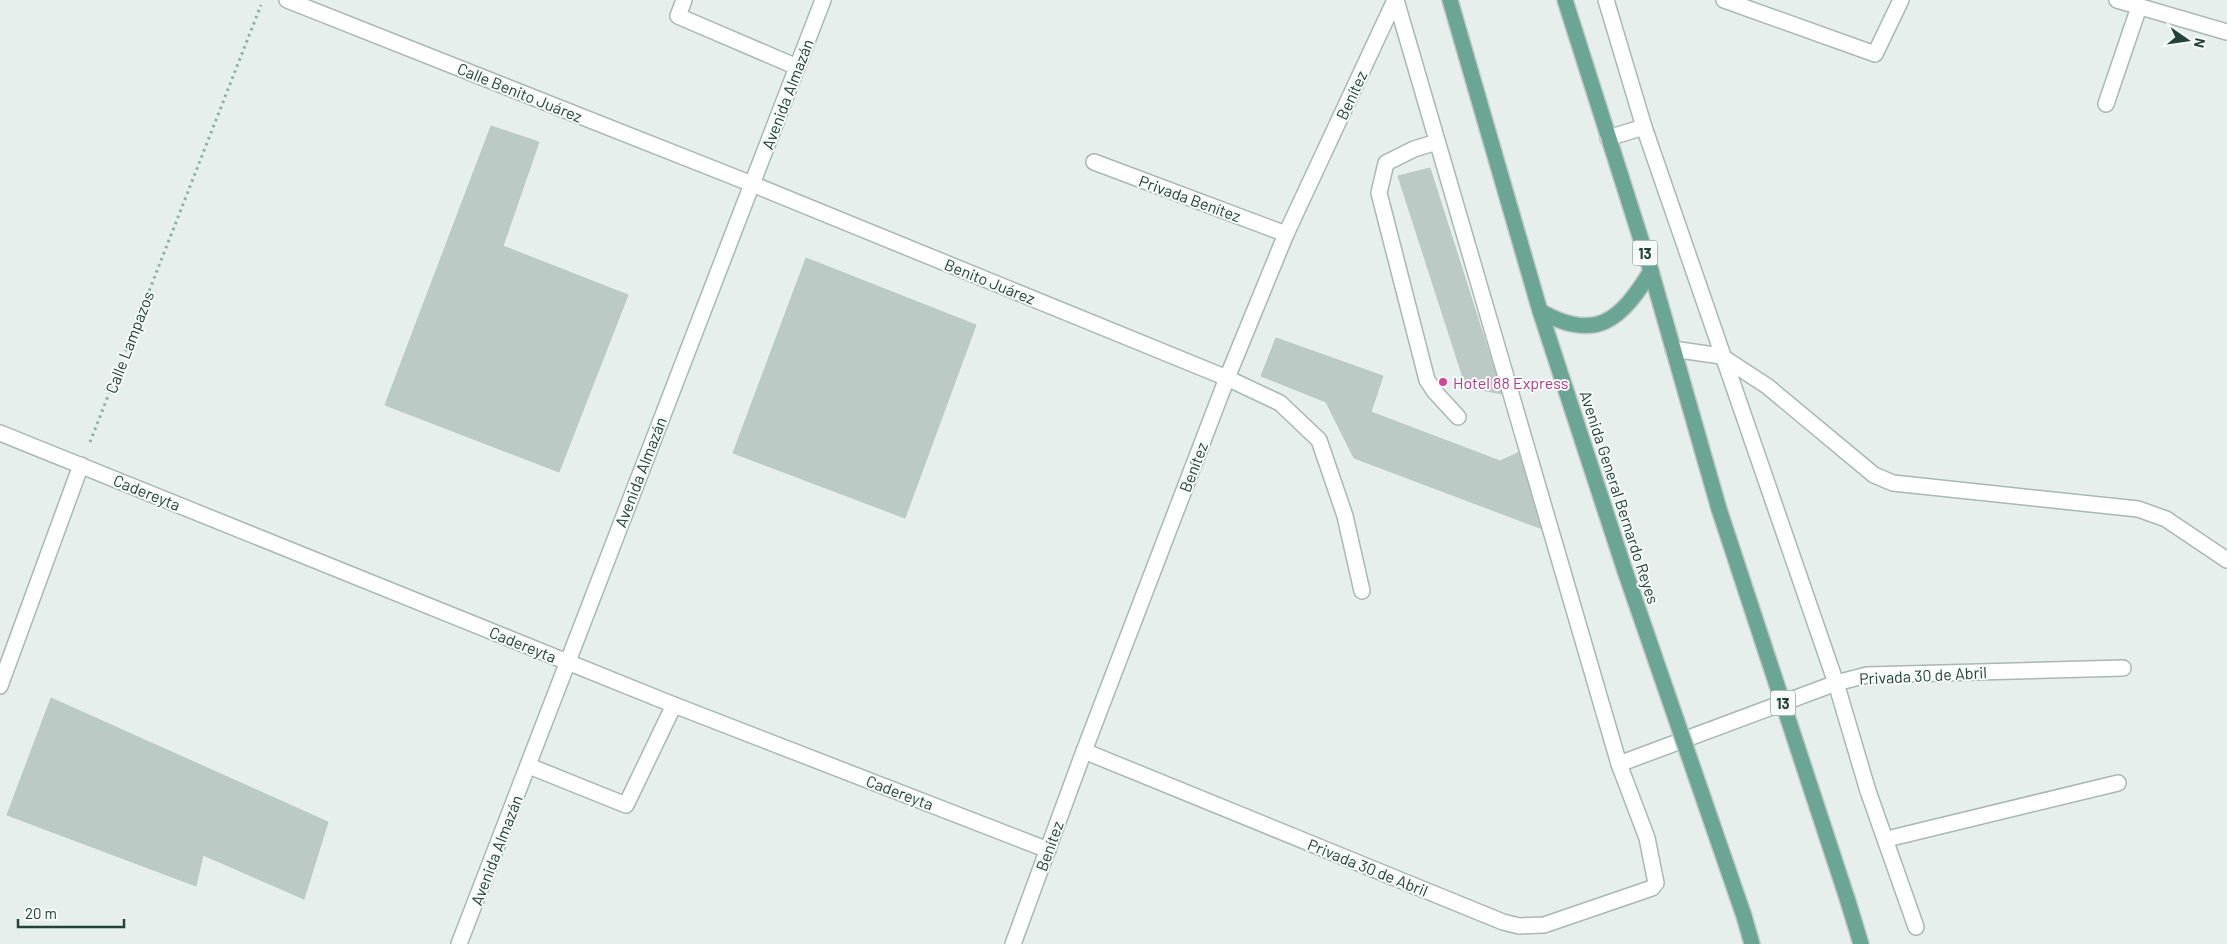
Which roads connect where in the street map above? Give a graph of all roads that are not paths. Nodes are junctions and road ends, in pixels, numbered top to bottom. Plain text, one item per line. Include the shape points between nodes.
1 (287, 0) edge
2 (684, 0) edge
3 (824, 0) edge
4 (1395, 0) edge
5 (1450, 0) edge
6 (1565, 0) edge
7 (1606, 0) edge
8 (1724, 0) edge
9 (1901, 0) edge
10 (2117, 0) edge
11 (2139, 6) junction
12 (2227, 32) edge
13 (797, 67) junction
14 (2106, 104) dead end
15 (1644, 128) junction
16 (1608, 138) junction
17 (1437, 142) junction
18 (1094, 162) dead end
19 (752, 184) junction
20 (1286, 234) junction
21 (1651, 272) junction
22 (1540, 311) junction
23 (1673, 349) junction
24 (1721, 356) junction
25 (1227, 378) junction
26 (1458, 417) dead end
27 (0, 433) edge
28 (81, 466) junction
29 (2227, 560) edge
30 (1362, 591) dead end
31 (566, 662) junction
32 (2123, 668) dead end
33 (1836, 683) junction
34 (0, 686) edge
35 (674, 705) junction
36 (1084, 752) junction
37 (1619, 764) junction
38 (529, 766) junction
39 (2118, 784) dead end
40 (1887, 839) junction
41 (1048, 850) junction
42 (1916, 927) dead end
43 (459, 944) edge
44 (1013, 944) edge
45 (1752, 944) edge
46 (1861, 944) edge

1 - 19 street, Calle Benito Juárez
2 - 13 street via 678,16
3 - 13 street, Avenida Almazán
4 - 17 street
4 - 20 street, Benítez
5 - 22 main road, Avenida General Bernardo Reyes
6 - 16 main road, 13
7 - 15 street
8 - 9 street via 1875,54
10 - 11 street
11 - 12 street
11 - 14 street
13 - 19 street, Avenida Almazán
15 - 16 street
15 - 24 street
16 - 21 main road, 13
17 - 26 street via 1386,163 1379,193 1427,380
17 - 37 street
18 - 20 street, Privada Benítez
19 - 25 street, Benito Juárez
19 - 31 street, Avenida Almazán
20 - 25 street, Benítez
21 - 22 main road via 1621,312 1602,323 1580,327 1559,322
21 - 23 main road, 13
22 - 45 main road, Avenida General Bernardo Reyes, bridge
23 - 24 street
23 - 46 main road, 13, bridge via 1719,509
24 - 29 street via 1767,386 1874,475 1893,483 2138,509 2166,519
24 - 33 street
25 - 30 street, Benito Juárez via 1280,403 1319,440 1345,516
25 - 36 street, Benítez
27 - 28 street, Cadereyta
28 - 31 street, Cadereyta
28 - 34 street
31 - 35 street, Cadereyta
31 - 38 street, Avenida Almazán
32 - 33 street, Privada 30 de Abril via 1867,676
33 - 37 street, Privada 30 de Abril
33 - 40 street via 1868,791
35 - 38 street via 626,805
35 - 41 street, Cadereyta
36 - 37 street, Privada 30 de Abril via 1511,924 1532,926 1544,925 1652,888 1656,883 1647,838
36 - 41 street, Benítez
38 - 43 street, Avenida Almazán
39 - 40 street
40 - 42 street
41 - 44 street, Benítez

